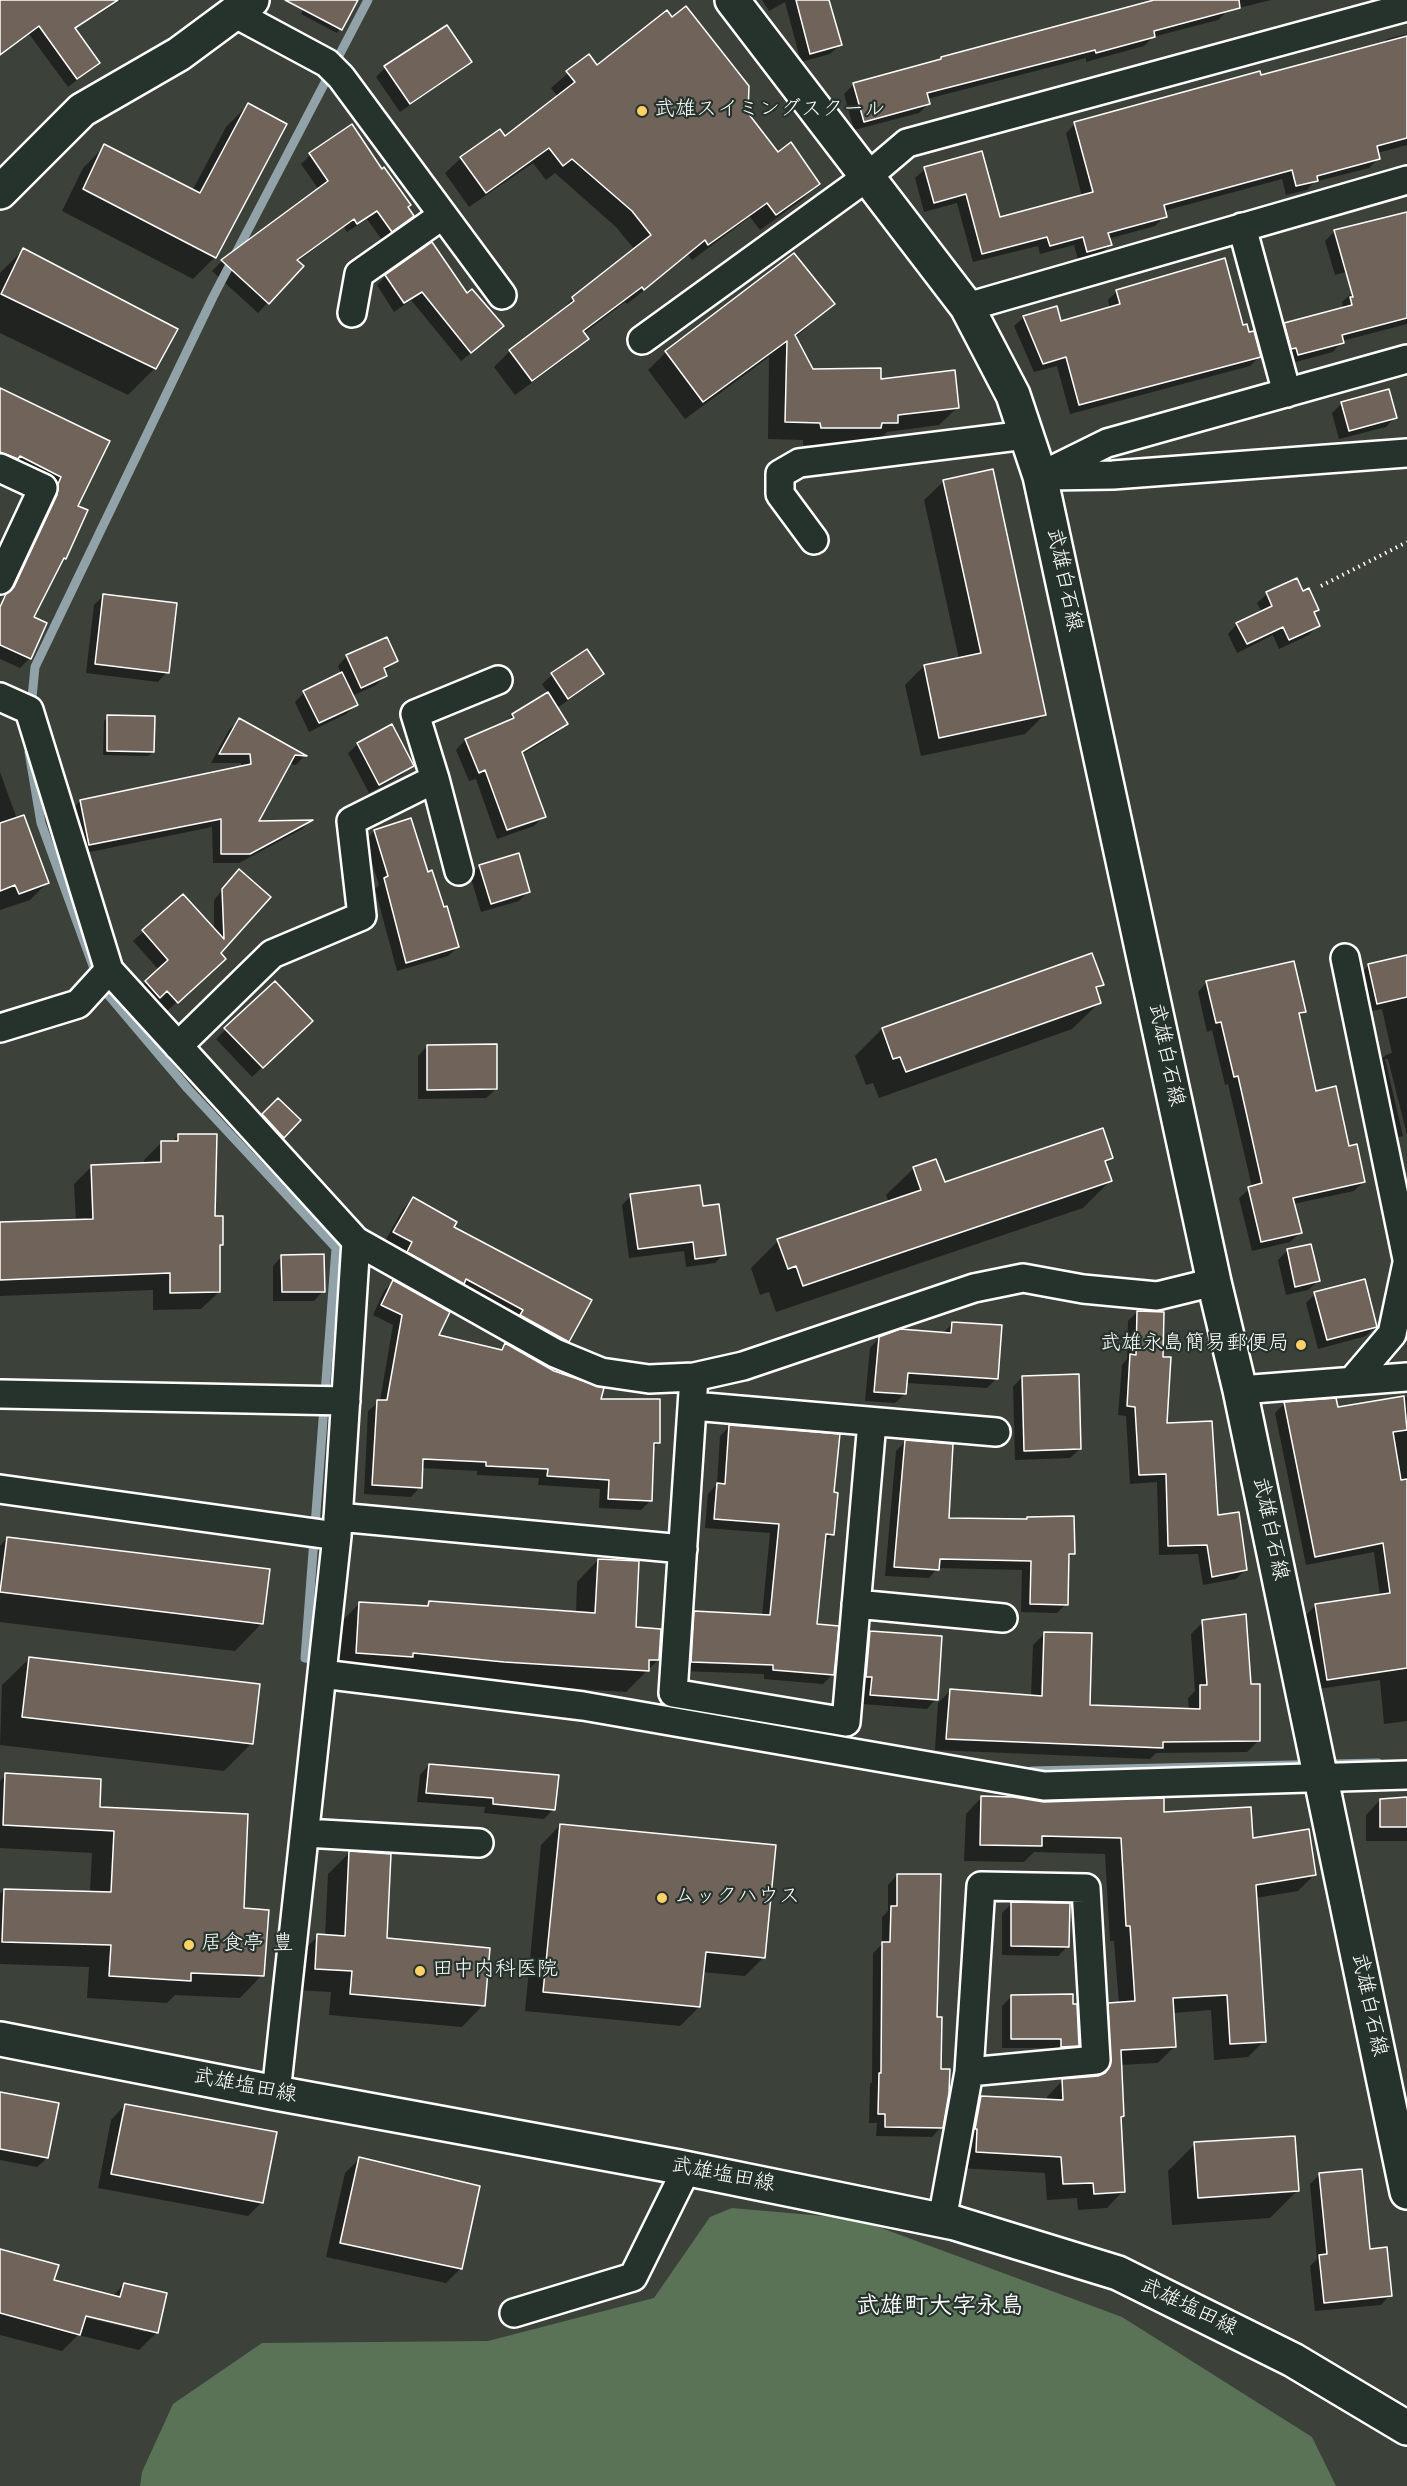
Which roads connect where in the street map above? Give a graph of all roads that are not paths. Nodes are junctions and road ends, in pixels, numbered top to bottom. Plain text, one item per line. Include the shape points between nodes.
1 (732, 0) edge
2 (243, 7) edge
3 (1407, 7) edge
4 (1345, 11) edge
5 (867, 177) junction
6 (1407, 180) edge
7 (0, 192) edge
8 (443, 215) junction
9 (1242, 227) junction
10 (502, 295) dead end
11 (967, 307) junction
12 (352, 313) dead end
13 (642, 340) dead end
14 (1407, 359) edge
15 (1287, 393) junction
16 (1026, 435) junction
17 (1407, 453) edge
18 (0, 468) edge
19 (1040, 476) junction
20 (814, 540) dead end
21 (0, 580) edge
22 (498, 680) dead end
23 (0, 697) edge
24 (435, 779) junction
25 (459, 871) dead end
26 (1345, 958) dead end
27 (109, 970) junction
28 (0, 1028) edge
29 (178, 1046) junction
30 (1396, 1152) edge
31 (356, 1241) junction
32 (1407, 1261) edge
33 (1214, 1282) junction
34 (694, 1377) junction
35 (1407, 1377) edge
36 (1352, 1381) junction
37 (1240, 1390) junction
38 (1, 1394) edge
39 (344, 1401) junction
40 (693, 1406) junction
41 (872, 1422) junction
42 (996, 1432) dead end
43 (0, 1489) edge
44 (338, 1526) junction
45 (683, 1549) junction
46 (856, 1604) junction
47 (1003, 1618) dead end
48 (322, 1674) junction
49 (1407, 1775) edge
50 (1320, 1776) junction
51 (305, 1833) junction
52 (479, 1843) dead end
53 (0, 2039) edge
54 (969, 2072) junction
55 (276, 2093) junction
56 (687, 2168) junction
57 (1407, 2192) edge
58 (942, 2220) junction
59 (514, 2313) dead end
60 (1407, 2428) edge

1 - 5 main road, 武雄白石線
2 - 7 main road via 179,54 82,110
2 - 8 street via 334,70
3 - 4 street
4 - 5 street via 907,143
5 - 11 main road, 武雄白石線
5 - 13 street
6 - 9 street
8 - 10 street
8 - 12 street via 359,274
9 - 11 street
9 - 15 street
11 - 16 main road, 武雄白石線 via 1013,395
14 - 15 street
15 - 19 street via 1107,442
16 - 19 main road, 武雄白石線
16 - 20 street via 799,463 780,474 780,494
17 - 19 street via 1113,475
18 - 21 street via 43,488
19 - 33 main road, 武雄白石線
22 - 24 street via 415,714
23 - 27 street via 29,710
24 - 25 street
24 - 29 street via 351,821 363,916 272,954
26 - 30 street
27 - 28 street via 78,1004
27 - 29 street
29 - 31 street
30 - 32 street
31 - 34 street via 555,1353 601,1372 649,1379
31 - 39 street
32 - 36 street via 1392,1334
33 - 34 street via 1157,1296 1023,1278 974,1288 743,1366
33 - 37 main road, 武雄白石線
34 - 40 street
35 - 36 street
36 - 37 street
37 - 50 main road, 武雄白石線
38 - 39 street
39 - 44 street
40 - 41 street
40 - 45 street
41 - 42 street
41 - 46 street
43 - 44 street
44 - 45 street
44 - 48 street
45 - 46 street via 673,1693 846,1722
46 - 47 street
48 - 50 street via 583,1706 1044,1786
48 - 51 street
49 - 50 street
50 - 57 main road, 武雄白石線
51 - 52 street
51 - 55 street
53 - 55 main road, 武雄塩田線
54 - 54 street via 981,1886 1086,1888 1096,2060
54 - 58 street
55 - 56 main road, 武雄塩田線
56 - 58 main road, 武雄塩田線
56 - 59 street via 633,2277
58 - 60 main road, 武雄塩田線 via 1118,2273 1293,2360

